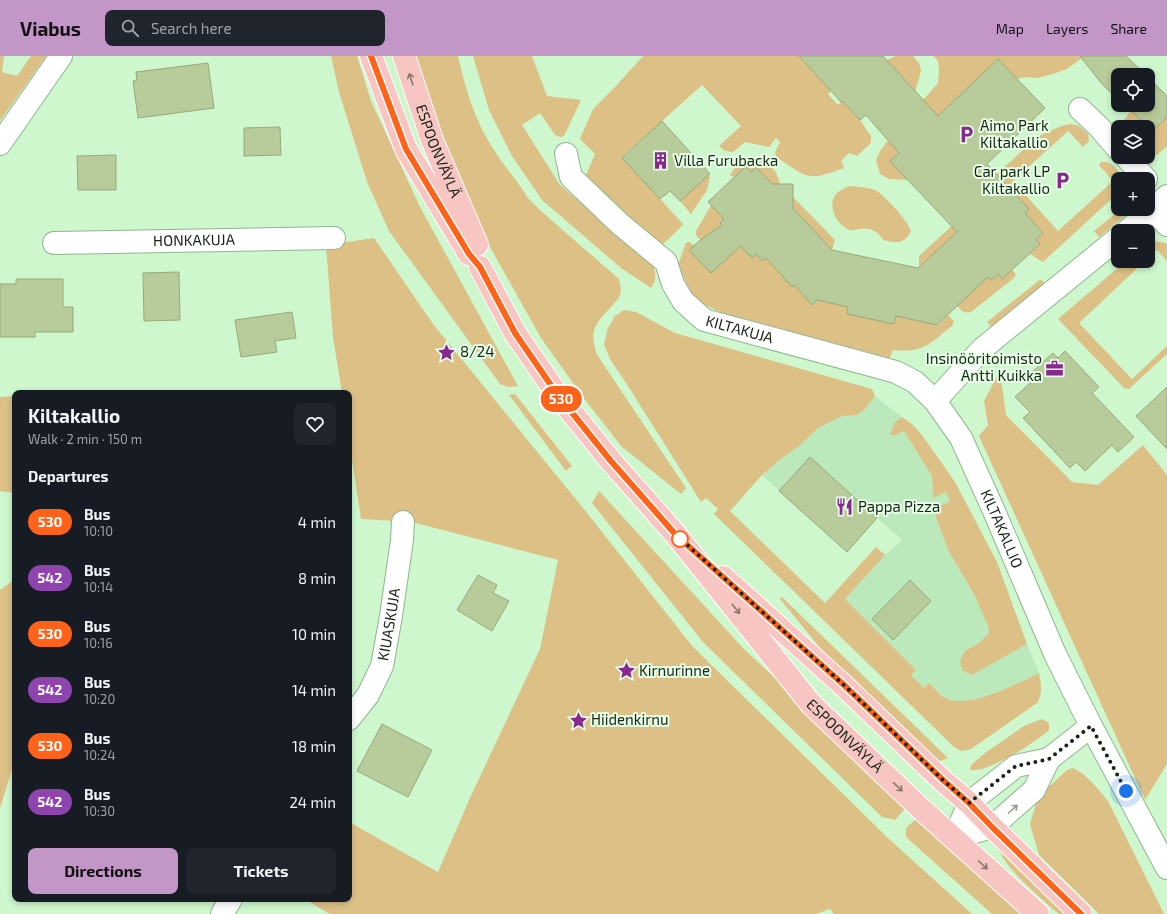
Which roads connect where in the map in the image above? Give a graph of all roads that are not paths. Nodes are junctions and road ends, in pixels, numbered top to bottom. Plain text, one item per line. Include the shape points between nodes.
1 (61, 56) edge
2 (371, 56) edge
3 (404, 56) edge
4 (1080, 109) dead end
5 (1111, 140) edge
6 (0, 144) edge
7 (566, 154) dead end
8 (1132, 164) edge
9 (1140, 172) edge
10 (1155, 194) edge
11 (1163, 207) edge
12 (1137, 224) edge
13 (334, 238) dead end
14 (54, 243) dead end
15 (1111, 244) edge
16 (475, 255) junction
17 (935, 401) junction
18 (403, 522) dead end
19 (676, 535) junction
20 (352, 715) edge
21 (1091, 726) junction
22 (1049, 759) junction
23 (969, 803) junction
24 (992, 827) junction
25 (954, 838) junction
26 (1167, 868) edge
27 (229, 902) edge
28 (222, 914) edge
29 (1038, 914) edge
30 (1082, 914) edge

1 - 6 street
2 - 16 main road, ESPOONVÄYLÄ via 406,149
16 -> 3 main road, ESPOONVÄYLÄ
4 - 5 street
7 - 17 street, KILTAKUJA via 571,177 620,224 666,262 673,284 683,301 704,320 896,372 915,382
8 - 9 street
10 - 11 street
11 - 12 street
13 - 14 street, HONKAKUJA
15 - 17 street via 982,349
16 - 19 main road, ESPOONVÄYLÄ via 515,333 557,394 610,460
17 - 21 street, KILTAKALLIO via 961,438 1055,654
18 - 20 street, KIUASKUJA via 394,601 382,666 368,695
19 - 23 main road, ESPOONVÄYLÄ via 844,685
19 -> 25 main road, ESPOONVÄYLÄ via 811,704
21 - 22 street
21 - 26 street, KILTAKALLIO
22 - 23 street via 1016,766
24 -> 22 street via 1034,790
23 - 24 main road, ESPOONVÄYLÄ
23 - 25 street
24 - 25 street
24 - 30 main road, ESPOONVÄYLÄ
25 -> 29 main road, ESPOONVÄYLÄ
27 - 28 street

